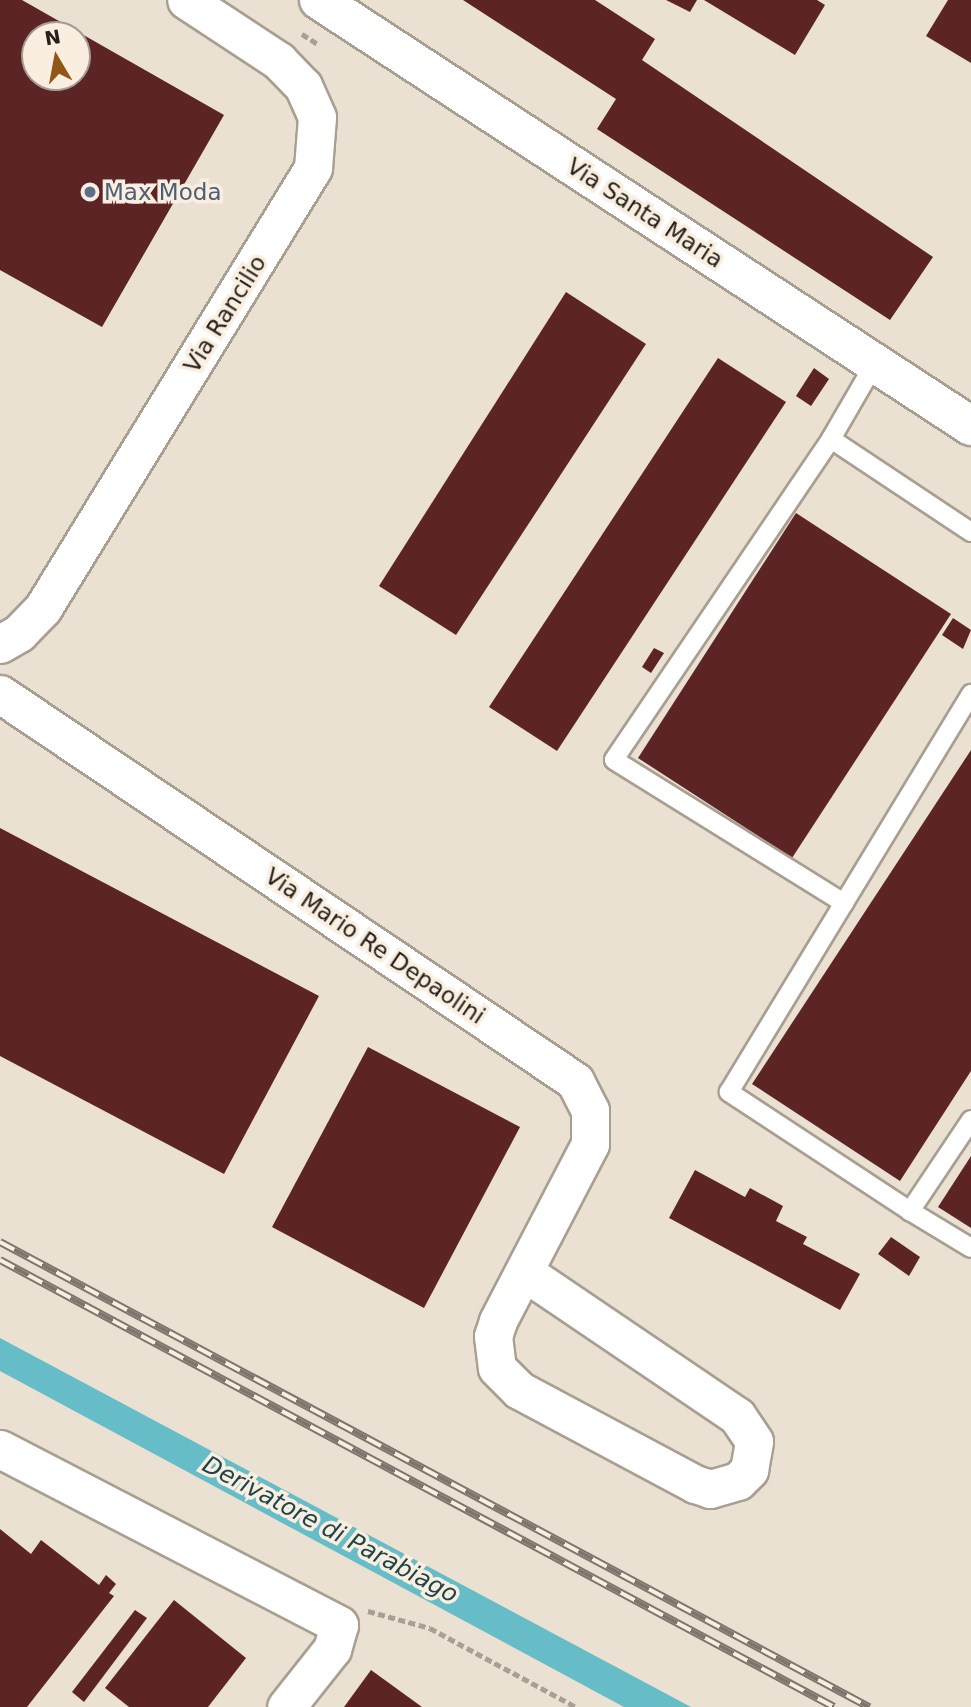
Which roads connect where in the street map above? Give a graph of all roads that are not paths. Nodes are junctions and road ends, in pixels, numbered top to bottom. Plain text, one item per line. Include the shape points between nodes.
1 (186, 0) edge
2 (319, 0) edge
3 (875, 363) junction
4 (971, 426) edge
5 (831, 439) junction
6 (971, 532) edge
7 (0, 644) edge
8 (0, 694) edge
9 (971, 694) edge
10 (844, 904) junction
11 (971, 1120) edge
12 (910, 1212) junction
13 (971, 1248) edge
14 (524, 1272) junction
15 (0, 1449) edge
16 (286, 1707) edge

1 - 7 street, Via Rancilio via 279,61 303,86 317,117 313,168 43,608 19,634
2 - 3 street, Via Santa Maria
3 - 4 street, Via Santa Maria
3 - 5 lane
5 - 6 lane
5 - 10 lane via 614,760
8 - 14 street, Via Mario Re Depaolini via 575,1081 590,1110 590,1144
9 - 10 lane
10 - 12 lane via 729,1093
11 - 12 lane
12 - 13 lane
14 - 14 street, Via Mario Re Depaolini via 493,1336 497,1368 507,1381 695,1484 717,1488 738,1481 749,1469 754,1441 737,1416
15 - 16 street via 339,1625 332,1649

